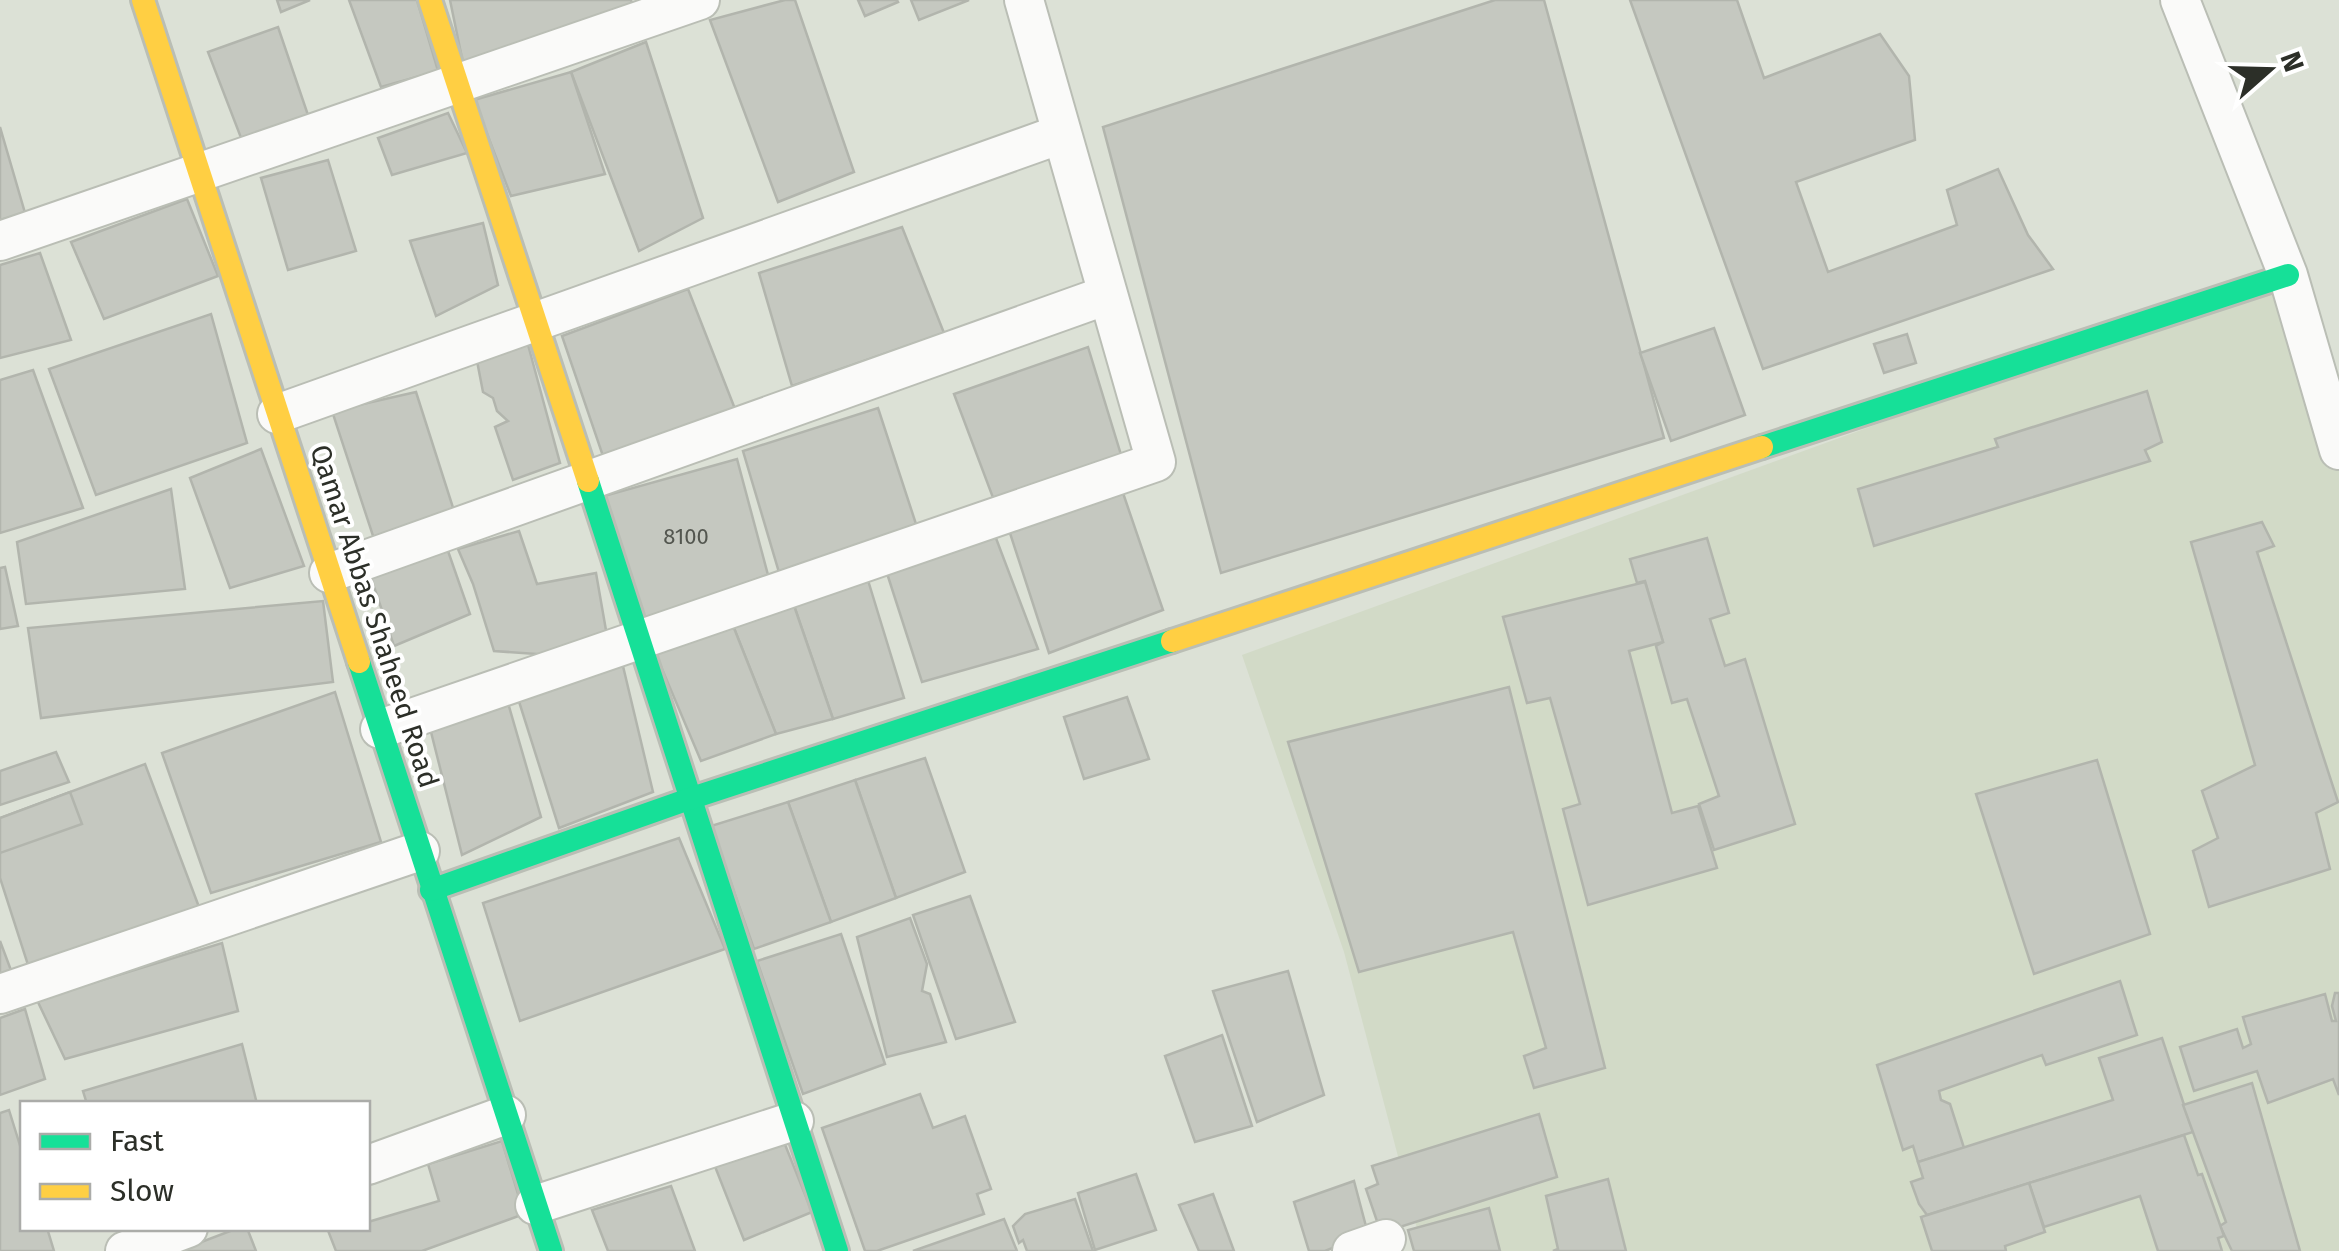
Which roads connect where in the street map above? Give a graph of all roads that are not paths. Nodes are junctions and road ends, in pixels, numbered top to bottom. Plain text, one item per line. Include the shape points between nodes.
1 (143, 0) edge
2 (430, 0) edge
3 (700, 0) edge
4 (1024, 0) edge
5 (2180, 0) edge
6 (457, 83) junction
7 (1060, 134) junction
8 (198, 172) junction
9 (0, 241) edge
10 (2288, 275) junction
11 (1107, 295) junction
12 (534, 322) junction
13 (277, 414) junction
14 (2339, 450) edge
15 (586, 482) junction
16 (330, 573) junction
17 (638, 638) junction
18 (380, 728) junction
19 (692, 798) junction
20 (420, 851) junction
21 (431, 890) junction
22 (0, 994) edge
23 (506, 1115) junction
24 (794, 1120) junction
25 (370, 1164) edge
26 (536, 1205) junction
27 (180, 1231) edge
28 (124, 1251) edge
29 (550, 1251) edge
30 (837, 1251) edge

1 - 8 street, Qamar Abbas Shaheed Road
2 - 6 street
3 - 6 street
4 - 7 street
5 - 10 street
6 - 8 street
6 - 12 street
7 - 11 street
7 - 12 street
8 - 9 street
8 - 13 street, Qamar Abbas Shaheed Road
10 - 14 street
10 - 19 street
11 - 15 street
11 - 17 street via 1156,462
12 - 13 street
12 - 15 street
13 - 16 street, Qamar Abbas Shaheed Road
15 - 16 street
15 - 17 street
16 - 18 street, Qamar Abbas Shaheed Road
17 - 18 street
17 - 19 street
18 - 20 street, Qamar Abbas Shaheed Road
19 - 21 street
19 - 24 street
20 - 21 street, Qamar Abbas Shaheed Road
20 - 22 street
21 - 23 street, Qamar Abbas Shaheed Road
23 - 25 street
23 - 26 street, Qamar Abbas Shaheed Road
24 - 26 street
24 - 30 street
26 - 29 street, Qamar Abbas Shaheed Road
27 - 28 street

